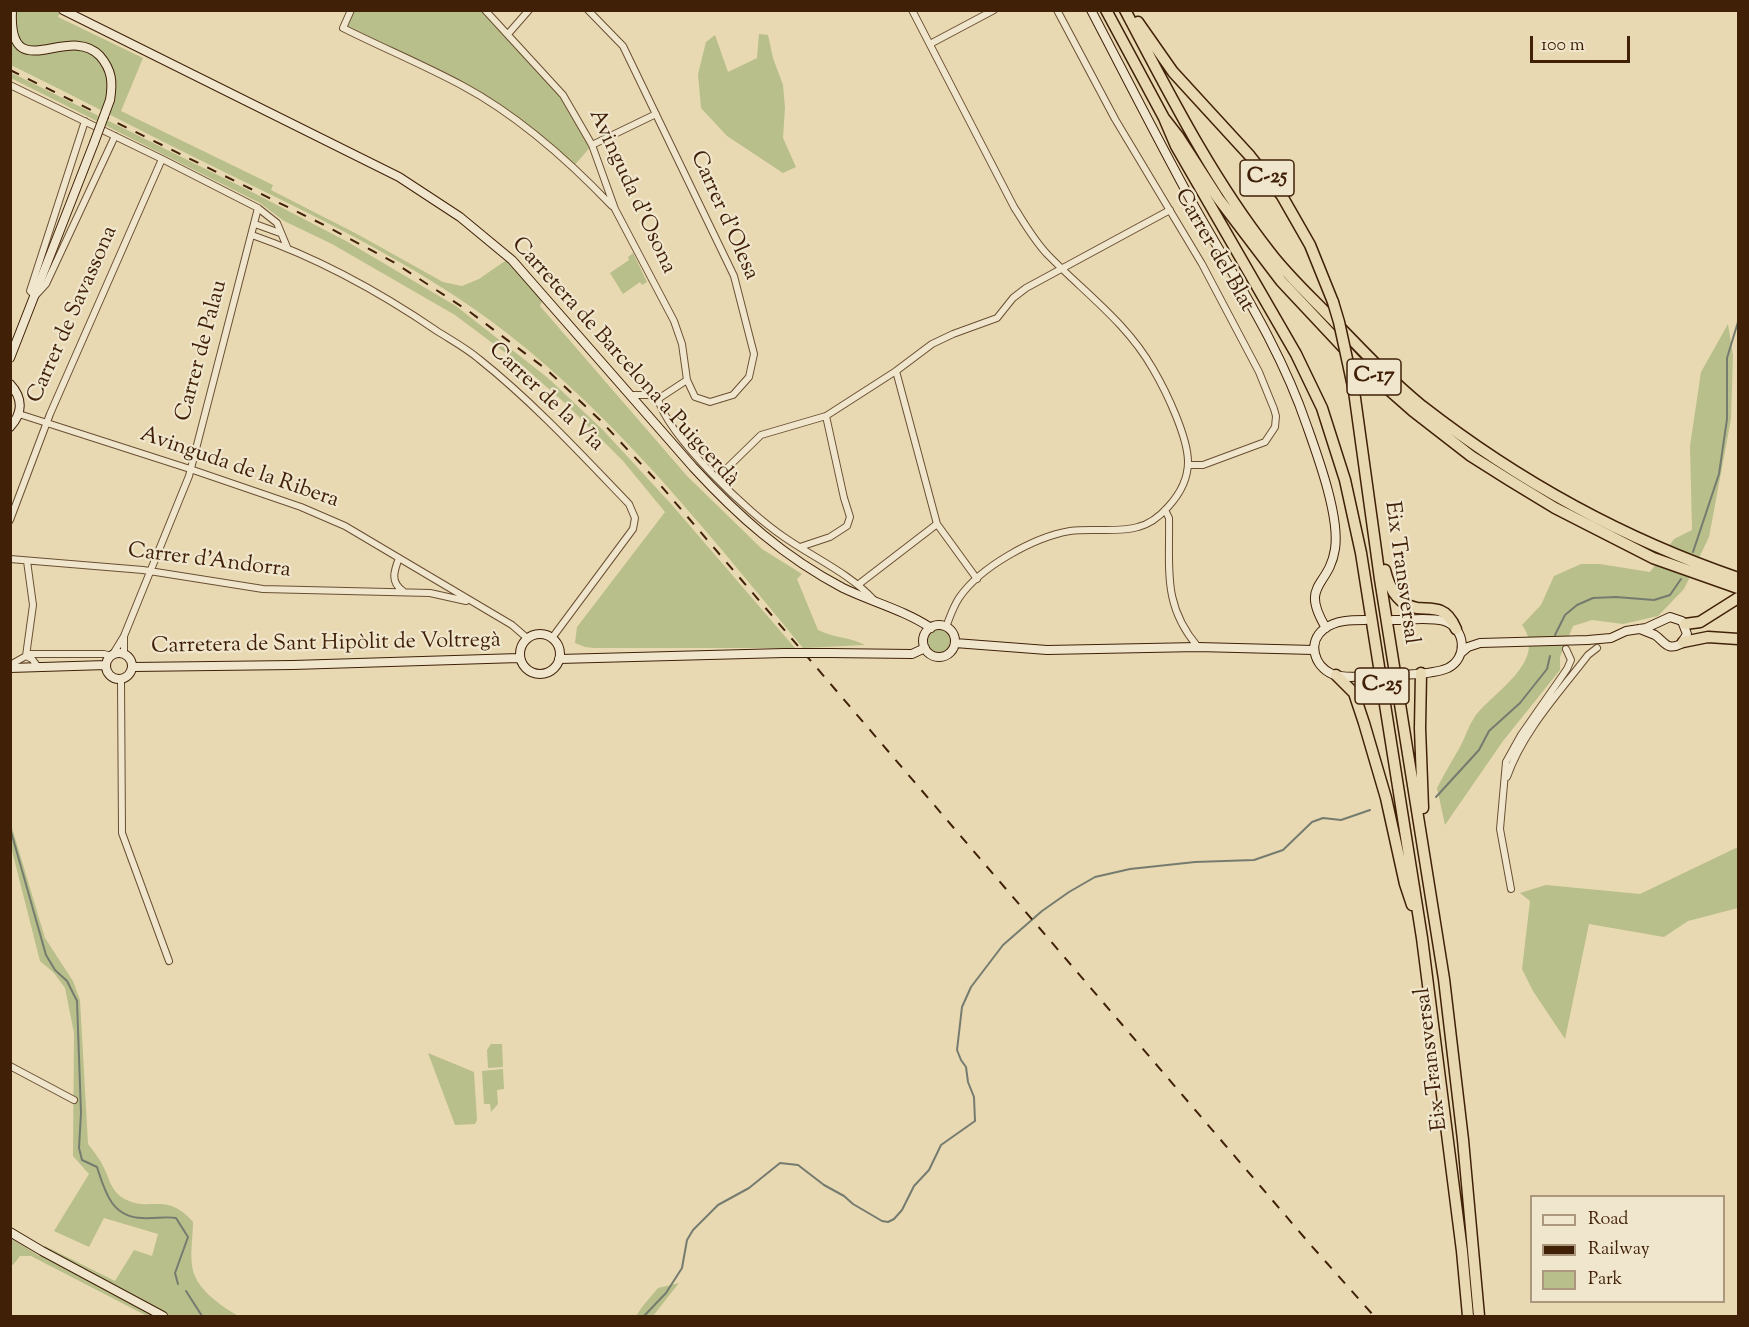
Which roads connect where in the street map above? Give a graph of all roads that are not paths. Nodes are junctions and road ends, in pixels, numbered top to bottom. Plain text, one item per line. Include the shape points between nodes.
1 (12, 10) edge
2 (20, 10) edge
3 (63, 10) edge
4 (351, 10) edge
5 (485, 10) edge
6 (529, 10) edge
7 (588, 10) edge
8 (912, 10) edge
9 (994, 10) edge
10 (1057, 10) edge
11 (1091, 10) edge
12 (1106, 10) edge
13 (1126, 10) edge
14 (11, 25) edge
15 (508, 34) junction
16 (930, 44) junction
17 (10, 85) edge
18 (656, 114) junction
19 (1164, 118) junction
20 (85, 121) junction
21 (115, 136) junction
22 (592, 145) junction
23 (162, 159) junction
24 (258, 208) junction
25 (615, 209) junction
26 (1170, 210) junction
27 (255, 224) junction
28 (280, 233) junction
29 (252, 234) junction
30 (287, 247) junction
31 (1063, 269) junction
32 (35, 296) junction
33 (10, 357) edge
34 (896, 371) junction
35 (687, 380) junction
36 (10, 384) edge
37 (631, 395) junction
38 (658, 399) junction
39 (19, 414) junction
40 (826, 416) junction
41 (46, 423) junction
42 (10, 427) edge
43 (1188, 465) junction
44 (190, 469) junction
45 (717, 478) junction
46 (1165, 510) junction
47 (1371, 518) junction
48 (10, 520) edge
49 (937, 524) junction
50 (800, 547) junction
51 (1655, 553) junction
52 (399, 558) junction
53 (10, 559) edge
54 (27, 561) junction
55 (150, 572) junction
56 (1738, 578) edge
57 (977, 579) junction
58 (859, 584) junction
59 (1738, 588) edge
60 (404, 592) junction
61 (1738, 597) edge
62 (473, 602) junction
63 (876, 603) junction
64 (1365, 620) dead end
65 (1393, 620) dead end
66 (1661, 622) junction
67 (1684, 624) junction
68 (946, 627) junction
69 (931, 628) junction
70 (1326, 628) junction
71 (1640, 629) junction
72 (1458, 632) junction
73 (124, 636) junction
74 (527, 638) junction
75 (552, 638) junction
76 (1658, 638) junction
77 (1738, 639) edge
78 (1683, 642) junction
79 (955, 643) junction
80 (1480, 643) junction
81 (1198, 647) junction
82 (925, 648) junction
83 (1597, 648) dead end
84 (1566, 649) dead end
85 (1314, 650) junction
86 (124, 653) junction
87 (1461, 653) junction
88 (26, 655) junction
89 (112, 655) junction
90 (519, 658) junction
91 (559, 659) junction
92 (106, 665) junction
93 (10, 666) edge
94 (38, 667) junction
95 (133, 667) junction
96 (1421, 673) junction
97 (1336, 675) junction
98 (1402, 675) dead end
99 (1374, 676) dead end
100 (121, 680) junction
101 (1502, 791) junction
102 (1428, 880) junction
103 (1511, 889) dead end
104 (1422, 938) junction
105 (169, 961) dead end
106 (10, 1066) edge
107 (74, 1100) dead end
108 (10, 1232) edge
109 (163, 1317) edge
110 (1468, 1317) edge
111 (1479, 1317) edge

1 - 14 street
2 - 14 street
3 - 37 street, Carretera de Barcelona a Puigcerdà via 399,177 460,217 512,260
4 - 25 street via 343,28 464,87 513,119 589,182
5 - 15 street, Avinguda d'Osona
6 - 15 street
7 - 18 street, Carrer d'Olesa via 623,46
8 - 16 street
9 - 16 street
10 - 26 street, Carrer del Blat via 1115,119
11 - 70 street via 1193,203 1255,308 1298,402 1336,532 1333,559 1314,595 1316,610
12 - 19 highway, C-17
13 - 47 highway, Eix Transversal / C-25, bridge via 1173,72 1282,196 1310,245 1333,302 1354,391
13 - 51 highway, C-17 via 1192,134 1239,210 1276,259 1365,353 1421,405 1480,448
14 - 32 street, bridge via 14,38 33,52 80,45 96,53 108,65 113,82 110,100
15 - 22 street, Avinguda d'Osona via 564,95
16 - 31 street via 1014,207 1040,246
17 - 20 street
18 - 22 street
18 - 35 street, Carrer d'Olesa via 734,276 754,354 749,377 734,395 710,402 695,397
19 - 51 highway, C-17 via 1281,281 1355,360 1471,456 1555,508
19 - 104 highway, Eix Transversal / C-25 via 1322,408 1342,469 1356,527
20 - 21 street
20 - 32 street via 30,291
21 - 23 street
21 - 32 street via 46,284
22 - 25 street, Avinguda d'Osona
23 - 24 street
23 - 41 street, Carrer de Savassona
24 - 27 street, Carrer de Palau
24 - 28 street via 277,224
25 - 35 street, Avinguda d'Osona via 674,321
26 - 31 street
26 - 43 street, Carrer del Blat via 1259,372 1276,416 1274,432 1261,444 1203,465
27 - 28 street
27 - 29 street, Carrer de Palau
28 - 30 street
29 - 30 street, Carrer de la Via
29 - 44 street, Carrer de Palau
30 - 75 street, Carrer de la Via via 406,310 478,358 536,409 629,504 635,518 633,529
31 - 34 street via 1019,293 997,318 932,344
31 - 43 street via 1117,319 1144,353 1173,412
32 - 33 street
34 - 40 street
34 - 49 street
35 - 38 street
36 - 39 street via 18,394
37 - 38 street
37 - 63 street, Carretera de Barcelona a Puigcerdà via 693,467 758,532 842,587
38 - 45 street via 662,413
39 - 41 street, Avinguda de la Ribera
39 - 42 street
40 - 45 street via 761,435
40 - 50 street via 850,517 846,526 817,543
41 - 44 street, Avinguda de la Ribera
41 - 48 street, Carrer de Savassona
43 - 46 street via 1181,490
44 - 52 street, Avinguda de la Ribera via 334,521
44 - 55 street, Carrer de Palau
45 - 50 street via 763,522
46 - 57 street via 1138,527 1055,535 1010,555
46 - 81 street via 1169,518 1174,610
47 - 72 highway via 1395,594 1413,607 1443,612
47 - 102 highway, Eix Transversal / C-25
49 - 57 street
49 - 58 street
50 - 58 street
51 - 56 highway, C-17
51 - 59 highway, C-17 via 1715,582
52 - 60 street via 393,576
52 - 62 street, Avinguda de la Ribera
53 - 54 street, Carrer d'Andorra
54 - 55 street, Carrer d'Andorra
54 - 88 street via 33,605
55 - 60 street, Carrer d'Andorra via 263,589
55 - 73 street, Carrer de Palau
57 - 68 street via 959,598
58 - 63 street
60 - 62 street, Carrer d'Andorra
61 - 67 highway via 1700,622
62 - 74 street, Avinguda de la Ribera
63 - 69 street, Carretera de Barcelona a Puigcerdà via 913,616
64 - 70 street via 1344,621
65 - 72 street via 1440,620
66 - 67 street via 1673,617
66 - 71 street
66 - 76 street
67 - 78 street via 1687,634
68 - 69 street
68 - 79 street
69 - 82 street via 924,637
70 - 85 street via 1318,636
71 - 76 street
71 - 80 street via 1611,638
72 - 80 street
72 - 87 street
73 - 86 street, Carrer de Palau
73 - 89 street, Carrer de Palau
74 - 75 street via 537,634
74 - 90 street via 520,647
75 - 91 street via 558,646
76 - 78 street via 1670,647
77 - 78 highway via 1708,637
79 - 81 street via 1047,650
79 - 82 street via 943,657 934,657
80 - 87 street
81 - 85 street
82 - 91 street, bridge via 912,654 830,652
83 - 101 street via 1527,736
84 - 101 street via 1571,660 1567,669 1506,762
85 - 97 street via 1318,664
86 - 89 street
86 - 95 street
87 - 96 street via 1448,668
88 - 89 street
88 - 93 street
88 - 94 street
89 - 92 street
90 - 91 street via 526,670 539,675 552,670
90 - 95 street, Carretera de Sant Hipòlit de Voltregà
92 - 94 street
92 - 100 street via 108,674
93 - 94 street
95 - 100 street
96 - 98 street
96 - 102 highway via 1421,772
97 - 99 street
97 - 104 highway via 1354,693 1367,732
100 - 105 street via 122,833
101 - 103 street via 1500,829
102 - 111 highway, Eix Transversal / C-25 via 1456,1078
104 - 110 highway, Eix Transversal / C-25
106 - 107 street
108 - 109 street

